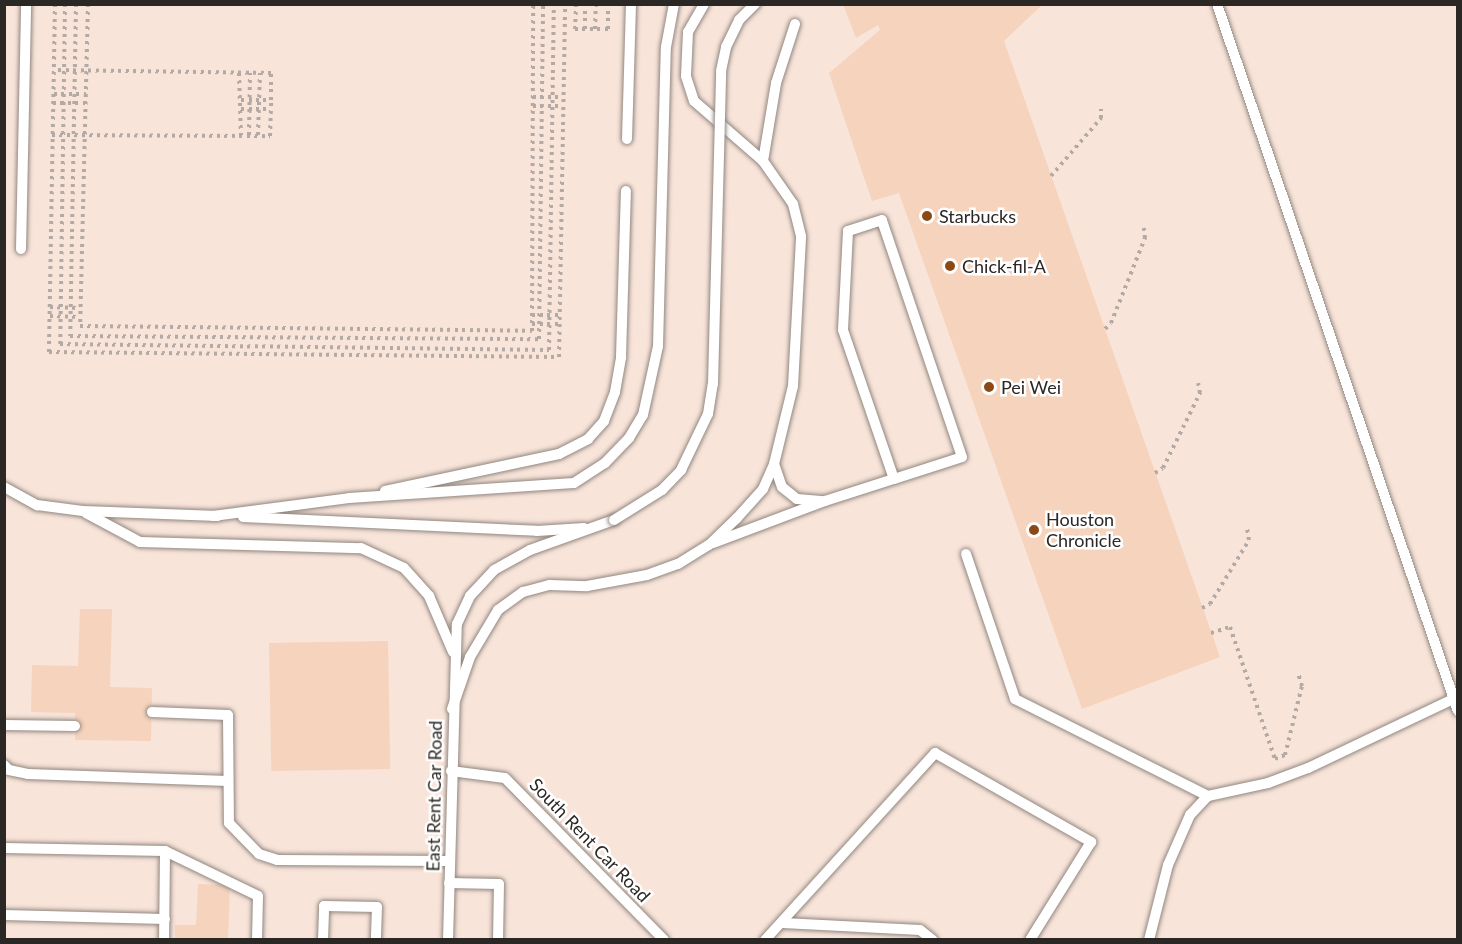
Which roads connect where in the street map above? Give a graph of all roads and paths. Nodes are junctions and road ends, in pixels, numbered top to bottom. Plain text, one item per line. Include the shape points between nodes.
1 (26, 4) edge
2 (55, 4) edge
3 (64, 4) edge
4 (76, 4) edge
5 (88, 4) edge
6 (533, 4) edge
7 (543, 4) edge
8 (554, 4) edge
9 (565, 4) edge
10 (576, 4) edge
11 (585, 4) edge
12 (596, 4) edge
13 (608, 4) edge
14 (631, 4) edge
15 (674, 4) edge
16 (704, 4) edge
17 (755, 4) edge
18 (1217, 4) edge
19 (795, 24) dead end
20 (591, 29) junction
21 (54, 70) junction
22 (63, 70) junction
23 (75, 70) junction
24 (86, 70) junction
25 (98, 71) junction
26 (54, 94) junction
27 (63, 94) junction
28 (74, 94) junction
29 (86, 94) junction
30 (533, 97) junction
31 (543, 97) junction
32 (553, 97) junction
33 (563, 97) junction
34 (241, 100) junction
35 (251, 100) junction
36 (261, 100) junction
37 (271, 100) junction
38 (53, 103) junction
39 (63, 103) junction
40 (74, 103) junction
41 (85, 103) junction
42 (533, 106) junction
43 (543, 106) junction
44 (552, 106) junction
45 (563, 106) junction
46 (241, 109) junction
47 (250, 109) junction
48 (260, 109) junction
49 (271, 109) junction
50 (1101, 109) dead end
51 (62, 134) junction
52 (84, 134) junction
53 (52, 135) junction
54 (74, 135) junction
55 (627, 139) dead end
56 (763, 161) junction
57 (1051, 176) dead end
58 (626, 191) dead end
59 (1144, 228) dead end
60 (21, 249) dead end
61 (50, 306) junction
62 (60, 307) junction
63 (71, 307) junction
64 (80, 308) junction
65 (531, 315) junction
66 (539, 315) junction
67 (550, 315) junction
68 (560, 315) junction
69 (50, 316) junction
70 (60, 316) junction
71 (71, 316) junction
72 (80, 316) junction
73 (532, 324) junction
74 (539, 324) junction
75 (550, 324) junction
76 (559, 324) junction
77 (1105, 328) dead end
78 (1198, 383) dead end
79 (774, 464) junction
80 (1155, 473) dead end
81 (894, 479) junction
82 (4, 487) edge
83 (349, 498) junction
84 (825, 501) junction
85 (83, 511) junction
86 (213, 516) junction
87 (584, 528) junction
88 (1247, 529) dead end
89 (709, 545) junction
90 (966, 554) dead end
91 (1202, 608) dead end
92 (1211, 633) dead end
93 (453, 652) junction
94 (1298, 673) dead end
95 (1453, 699) junction
96 (452, 709) junction
97 (1458, 711) edge
98 (152, 712) dead end
99 (4, 725) edge
100 (75, 726) dead end
101 (4, 765) edge
102 (451, 771) junction
103 (228, 781) junction
104 (1208, 796) junction
105 (4, 848) edge
106 (165, 851) junction
107 (449, 861) junction
108 (449, 883) junction
109 (4, 915) edge
110 (165, 919) junction
111 (783, 923) junction
112 (164, 939) edge
113 (257, 939) edge
114 (323, 939) edge
115 (376, 939) edge
116 (447, 939) edge
117 (498, 939) edge
118 (664, 939) edge
119 (765, 939) edge
120 (933, 939) edge
121 (1030, 939) edge
122 (1149, 939) edge

1 - 60 lane
2 - 21 path
3 - 22 path
4 - 23 path
5 - 24 path
6 - 30 path
7 - 31 path
8 - 32 path
9 - 33 path
10 - 20 path via 575,29
11 - 20 path via 584,29
12 - 20 path via 596,29
13 - 20 path via 608,29
14 - 55 lane
15 - 83 lane via 666,47 658,346 644,415 629,438 605,463 574,483
16 - 56 lane via 688,32 686,76 694,101
17 - 87 lane, bridge via 739,20 726,47 721,71 713,384 708,414 681,470 663,490 614,520
18 - 95 lane
19 - 56 lane via 776,83
21 - 26 path
21 - 37 path via 271,73
22 - 25 path
22 - 27 path
23 - 28 path
23 - 35 path via 251,73
24 - 25 path
24 - 29 path
25 - 34 path via 241,73
25 - 36 path via 261,73
26 - 27 path
26 - 38 path
27 - 28 path
27 - 39 path
28 - 29 path
28 - 40 path
29 - 41 path
30 - 31 path
30 - 42 path
31 - 32 path
31 - 43 path
32 - 33 path
32 - 44 path
33 - 45 path
34 - 35 path
34 - 46 path
35 - 36 path
35 - 47 path
36 - 37 path
36 - 48 path
37 - 49 path
38 - 39 path
38 - 53 path
39 - 40 path
39 - 51 path
40 - 41 path
40 - 54 path
41 - 52 path
42 - 43 path
42 - 65 path
43 - 44 path
43 - 66 path
44 - 45 path
44 - 67 path
45 - 68 path
46 - 47 path
46 - 52 path via 242,135
47 - 48 path
47 - 54 path via 250,135
48 - 49 path
48 - 51 path via 259,135
49 - 53 path via 270,136
50 - 57 path via 1101,118
51 - 62 path
52 - 64 path
53 - 61 path
54 - 63 path
56 - 79 lane via 793,204 801,236 793,386
58 - 83 lane via 621,357 615,392 604,421 588,439 559,454
59 - 77 path via 1145,238 1112,323
61 - 62 path
61 - 69 path
62 - 63 path
62 - 70 path
63 - 64 path
63 - 71 path
64 - 72 path
65 - 66 path
65 - 73 path
66 - 67 path
66 - 74 path
67 - 68 path
67 - 75 path
68 - 76 path
69 - 70 path
69 - 76 path via 49,352 559,357
70 - 71 path
70 - 75 path via 60,344 549,350
71 - 72 path
71 - 74 path via 70,336 539,339
72 - 73 path via 80,327 532,331
73 - 74 path
74 - 75 path
75 - 76 path
78 - 80 path via 1200,393 1163,468
79 - 84 lane via 782,487 797,499
79 - 89 lane via 763,489
81 - 81 lane via 962,457 882,220 848,231 843,330
81 - 84 lane
82 - 85 lane via 37,505
83 - 86 lane
84 - 89 lane
85 - 86 lane
85 - 93 lane via 140,542 361,548 405,568 429,596
86 - 87 lane via 537,531
87 - 93 lane, East Rent Car Road via 494,570 470,596 456,624
88 - 91 path via 1249,540 1210,604
89 - 96 lane via 678,564 647,575 587,586 550,585 523,592 498,610 483,631
90 - 104 lane via 1015,699
92 - 94 path via 1230,627 1275,759 1285,755 1302,686
93 - 96 lane, East Rent Car Road
95 - 97 lane
95 - 104 lane via 1308,768 1268,783
96 - 102 lane, East Rent Car Road
98 - 103 lane via 228,715
99 - 100 lane
101 - 103 lane via 28,774
102 - 107 lane, East Rent Car Road
102 - 118 lane, South Rent Car Road via 506,778
103 - 107 lane via 229,823 259,854 277,861
104 - 122 lane via 1190,815 1168,865
105 - 106 lane
106 - 110 lane
106 - 113 lane via 258,896
107 - 108 lane, East Rent Car Road
108 - 116 lane, East Rent Car Road
108 - 117 lane via 500,884
109 - 110 lane
110 - 112 lane
111 - 119 lane
111 - 120 lane via 920,930
111 - 121 lane via 935,753 1091,842
114 - 115 lane via 324,906 377,907

